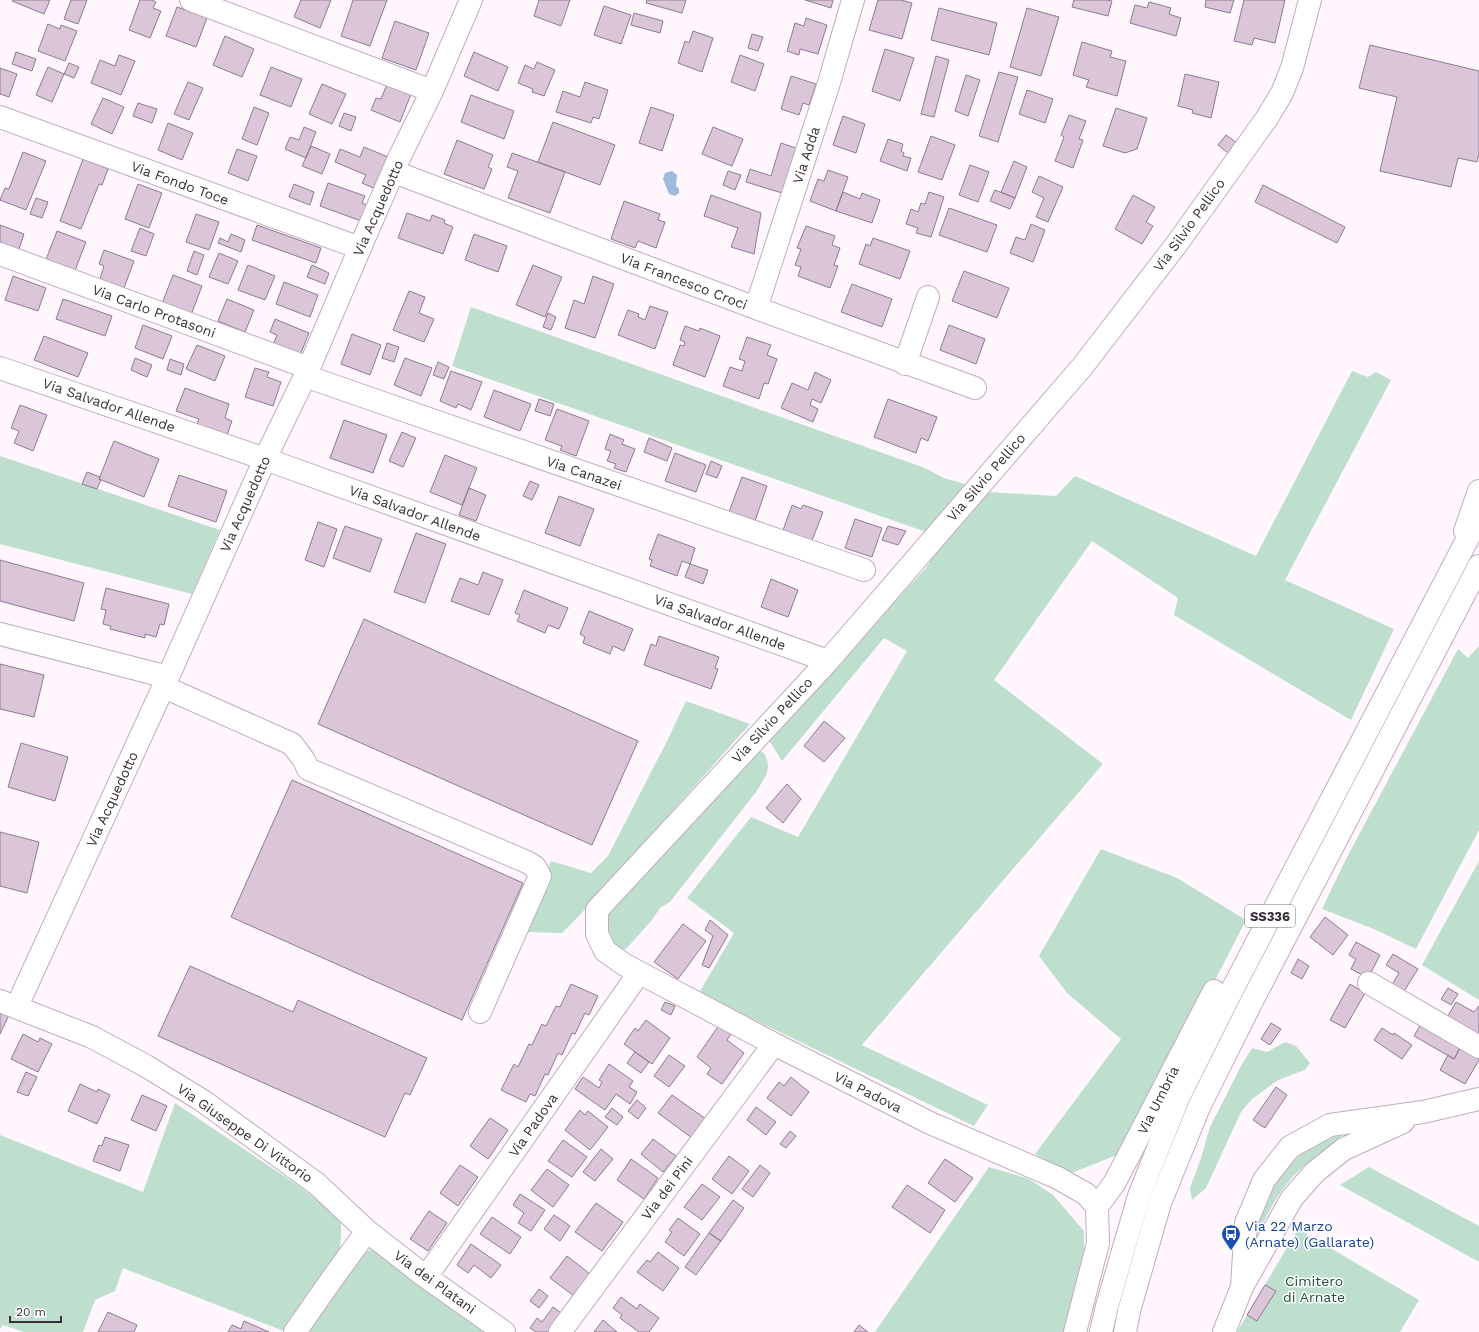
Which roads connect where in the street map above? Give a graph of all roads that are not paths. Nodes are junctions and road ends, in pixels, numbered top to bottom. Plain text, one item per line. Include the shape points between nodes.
1 (191, 0) edge
2 (471, 0) edge
3 (853, 0) edge
4 (1310, 0) edge
5 (432, 91) junction
6 (0, 118) edge
7 (394, 172) junction
8 (360, 248) junction
9 (0, 254) edge
10 (928, 297) dead end
11 (756, 308) junction
12 (905, 364) junction
13 (0, 368) edge
14 (307, 372) junction
15 (975, 388) dead end
16 (265, 459) junction
17 (1479, 491) edge
18 (1479, 517) edge
19 (864, 570) dead end
20 (1451, 570) junction
21 (1476, 572) edge
22 (0, 634) edge
23 (828, 661) junction
24 (166, 682) junction
25 (597, 910) joint
26 (639, 973) junction
27 (1369, 983) dead end
28 (1214, 991) dead end
29 (8, 1003) edge
30 (480, 1012) dead end
31 (774, 1044) junction
32 (1479, 1047) edge
33 (1479, 1099) edge
34 (1423, 1112) junction
35 (1097, 1207) junction
36 (367, 1231) junction
37 (426, 1277) junction
38 (1242, 1287) junction
39 (295, 1332) edge
40 (504, 1332) edge
41 (560, 1332) edge
42 (1075, 1332) edge
43 (1102, 1332) edge
44 (1125, 1332) edge
45 (1224, 1332) edge

1 - 5 main road
2 - 5 main road, Via Acquedotto
3 - 11 main road, Via Adda via 826,94
4 - 23 main road, Via Silvio Pellico via 1292,68 1282,93 1176,245 1082,367
5 - 7 main road, Via Acquedotto
6 - 8 main road, Via Fondo Toce
7 - 8 main road, Via Acquedotto
7 - 11 main road, Via Francesco Croci
8 - 14 main road, Via Acquedotto
9 - 14 main road, Via Carlo Protasoni
10 - 12 main road
11 - 12 main road, Via Francesco Croci
12 - 15 main road, Via Francesco Croci
13 - 16 main road, Via Salvador Allende
14 - 16 main road, Via Acquedotto
14 - 19 main road, Via Canazei
16 - 23 main road, Via Salvador Allende
16 - 24 main road, Via Acquedotto
17 - 20 main road
18 - 20 main road, SS336
20 - 43 main road, SS336 via 1179,1096 1139,1196 1106,1306
21 - 44 main road, SS336 via 1199,1106 1160,1203
22 - 24 main road
23 - 25 main road, Via Silvio Pellico
24 - 29 main road, Via Acquedotto
24 - 30 main road via 292,744 308,769 535,867 540,876
25 - 26 main road, Via Padova via 597,934 605,951
26 - 31 main road, Via Padova
26 - 37 main road, Via Padova
27 - 32 main road
28 - 35 main road, Via Umbria via 1115,1182
29 - 36 main road, Via Giuseppe Di Vittorio via 118,1050 203,1101 317,1184
31 - 35 main road, Via Padova via 930,1124 1058,1178 1086,1194
31 - 41 main road, Via dei Pini
33 - 34 main road
34 - 38 main road via 1344,1150 1315,1172 1292,1198
34 - 38 main road via 1330,1125 1290,1147 1264,1180 1246,1223
35 - 42 main road via 1098,1243
36 - 37 main road, Via dei Platani
36 - 39 main road
37 - 40 main road, Via dei Platani
38 - 45 main road

